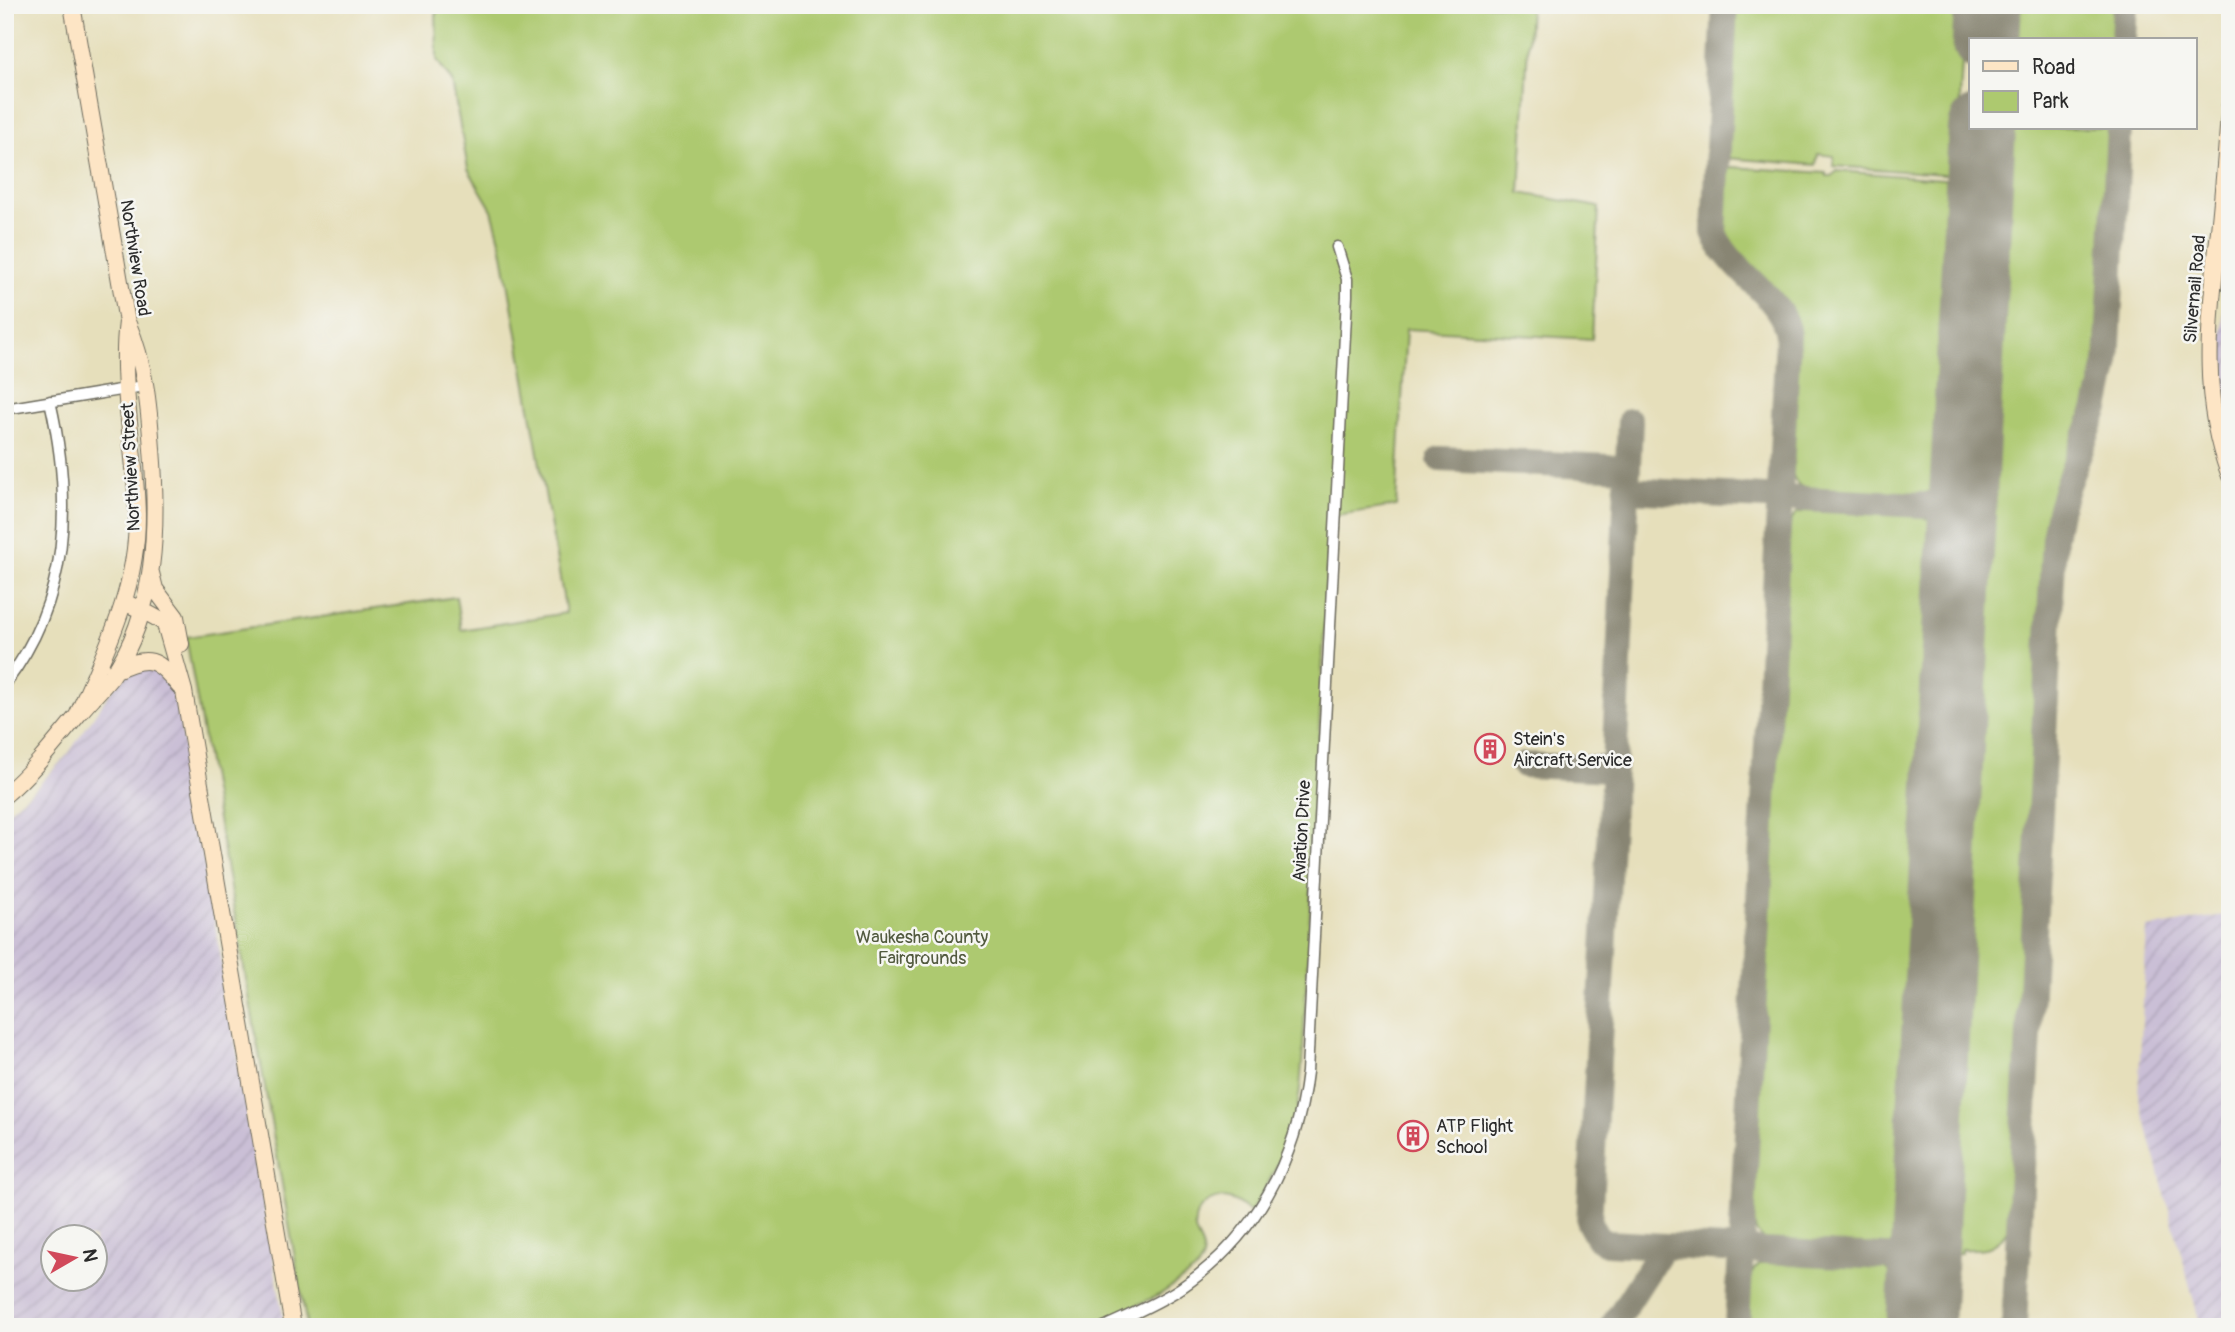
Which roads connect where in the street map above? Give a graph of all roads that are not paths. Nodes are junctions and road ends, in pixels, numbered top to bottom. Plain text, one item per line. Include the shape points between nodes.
1 (72, 5) edge
2 (2230, 103) edge
3 (1337, 247) dead end
4 (127, 322) junction
5 (144, 386) junction
6 (127, 388) junction
7 (50, 401) junction
8 (5, 409) edge
9 (2230, 476) edge
10 (150, 567) junction
11 (125, 601) junction
12 (142, 606) junction
13 (178, 628) junction
14 (114, 671) junction
15 (5, 684) edge
16 (184, 691) junction
17 (76, 716) junction
18 (5, 795) edge
19 (293, 1327) edge
20 (1104, 1327) edge

1 - 4 street, Northview Road
2 - 9 street, Silvernail Road via 2208,342 2212,408
3 - 20 street, Aviation Drive via 1347,296 1307,1072 1301,1115 1276,1182 1231,1245 1181,1288
4 - 5 street, Northview Street via 138,348
4 - 6 street, Northview Road via 123,352
5 - 6 street
5 - 10 street, Northview Street via 154,472
6 - 7 street
6 - 11 street, Northview Road via 137,517
7 - 8 street
7 - 15 street via 64,488 59,561 38,627
10 - 12 street, Northview Street
10 - 13 street via 155,589 173,610
11 - 12 street
11 - 17 street, Northview Road
12 - 13 street via 163,611
12 - 14 street, Northview Street
12 - 16 street via 165,624
13 - 16 street via 186,674
14 - 16 street via 136,662 152,662 165,668
14 - 17 street, Northview Street
16 - 19 street
17 - 18 street via 37,765

